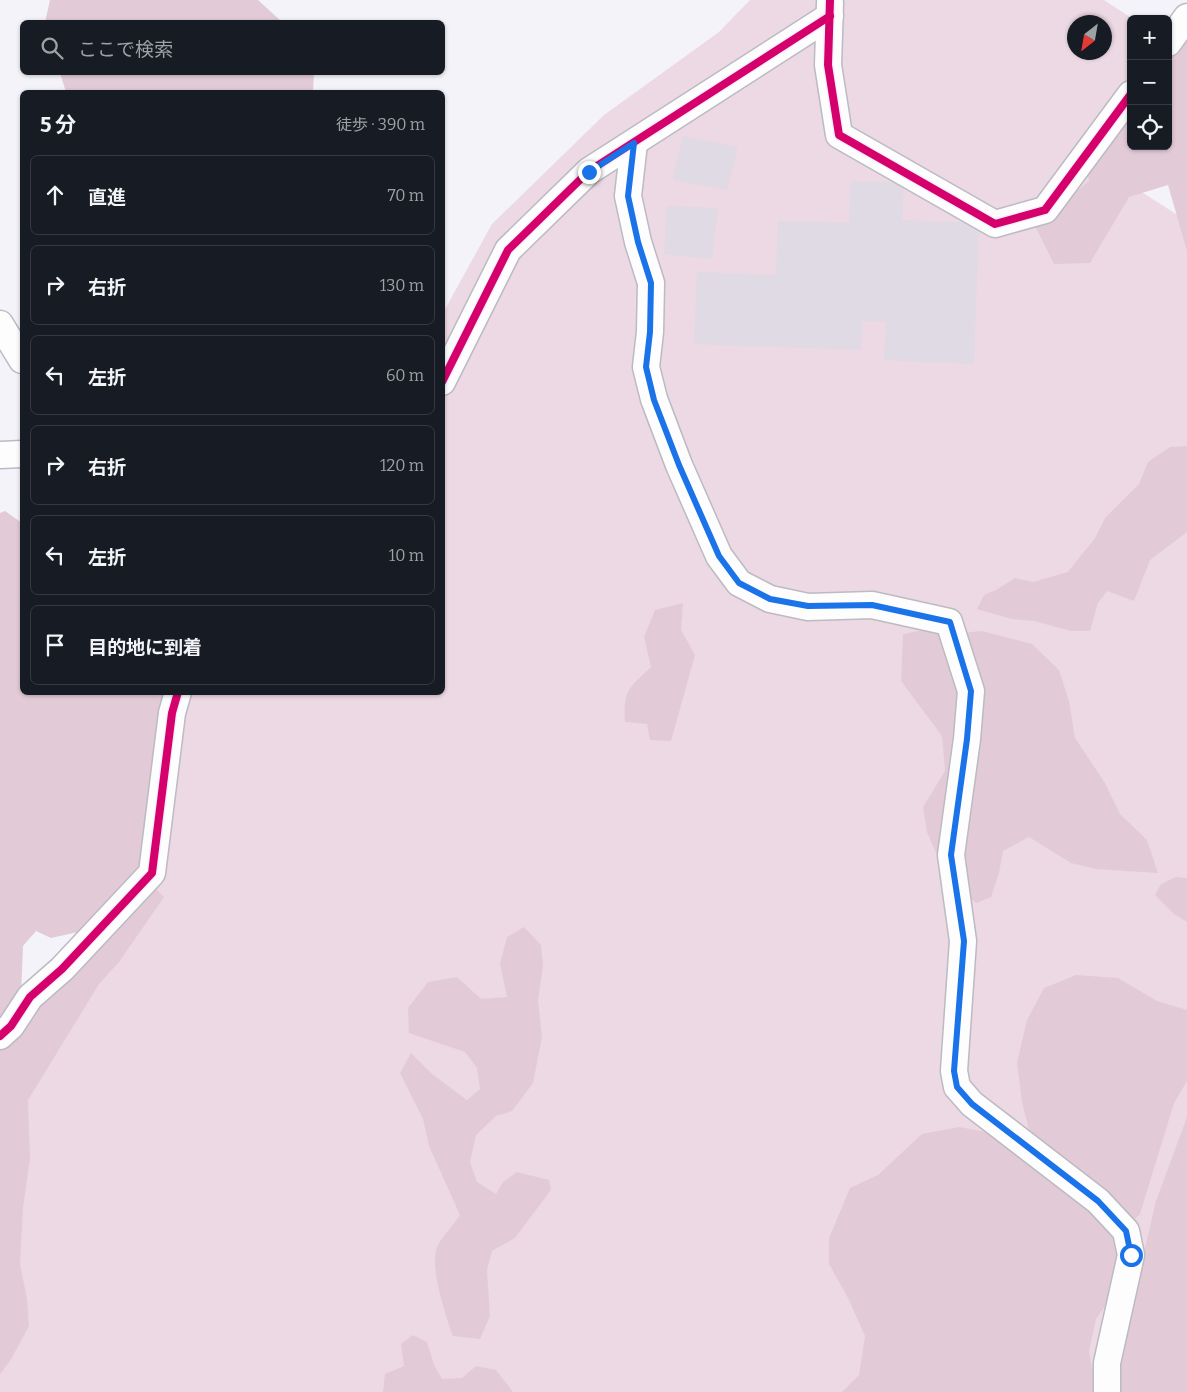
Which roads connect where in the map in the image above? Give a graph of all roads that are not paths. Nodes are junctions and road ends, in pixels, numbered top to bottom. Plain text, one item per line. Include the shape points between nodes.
1 (830, 8) edge
2 (1187, 17) edge
3 (1172, 38) edge
4 (1127, 99) edge
5 (634, 143) junction
6 (0, 324) edge
7 (20, 357) edge
8 (445, 376) edge
9 (20, 454) edge
10 (0, 455) edge
11 (177, 695) edge
12 (0, 1036) edge
13 (1107, 1392) edge

1 - 4 street via 828,65 839,135 995,224 1046,210
1 - 5 street
2 - 3 street
5 - 8 street via 589,172 508,250
5 - 13 street via 628,196 651,283 646,367 654,400 679,465 719,556 739,583 770,599 808,606 872,605 950,622 971,691 951,855 964,941 954,1071 957,1087 972,1104 1098,1201 1126,1231 1131,1255 1107,1363
6 - 7 street
9 - 10 street
11 - 12 street via 172,713 152,873 62,969 30,997 11,1026

